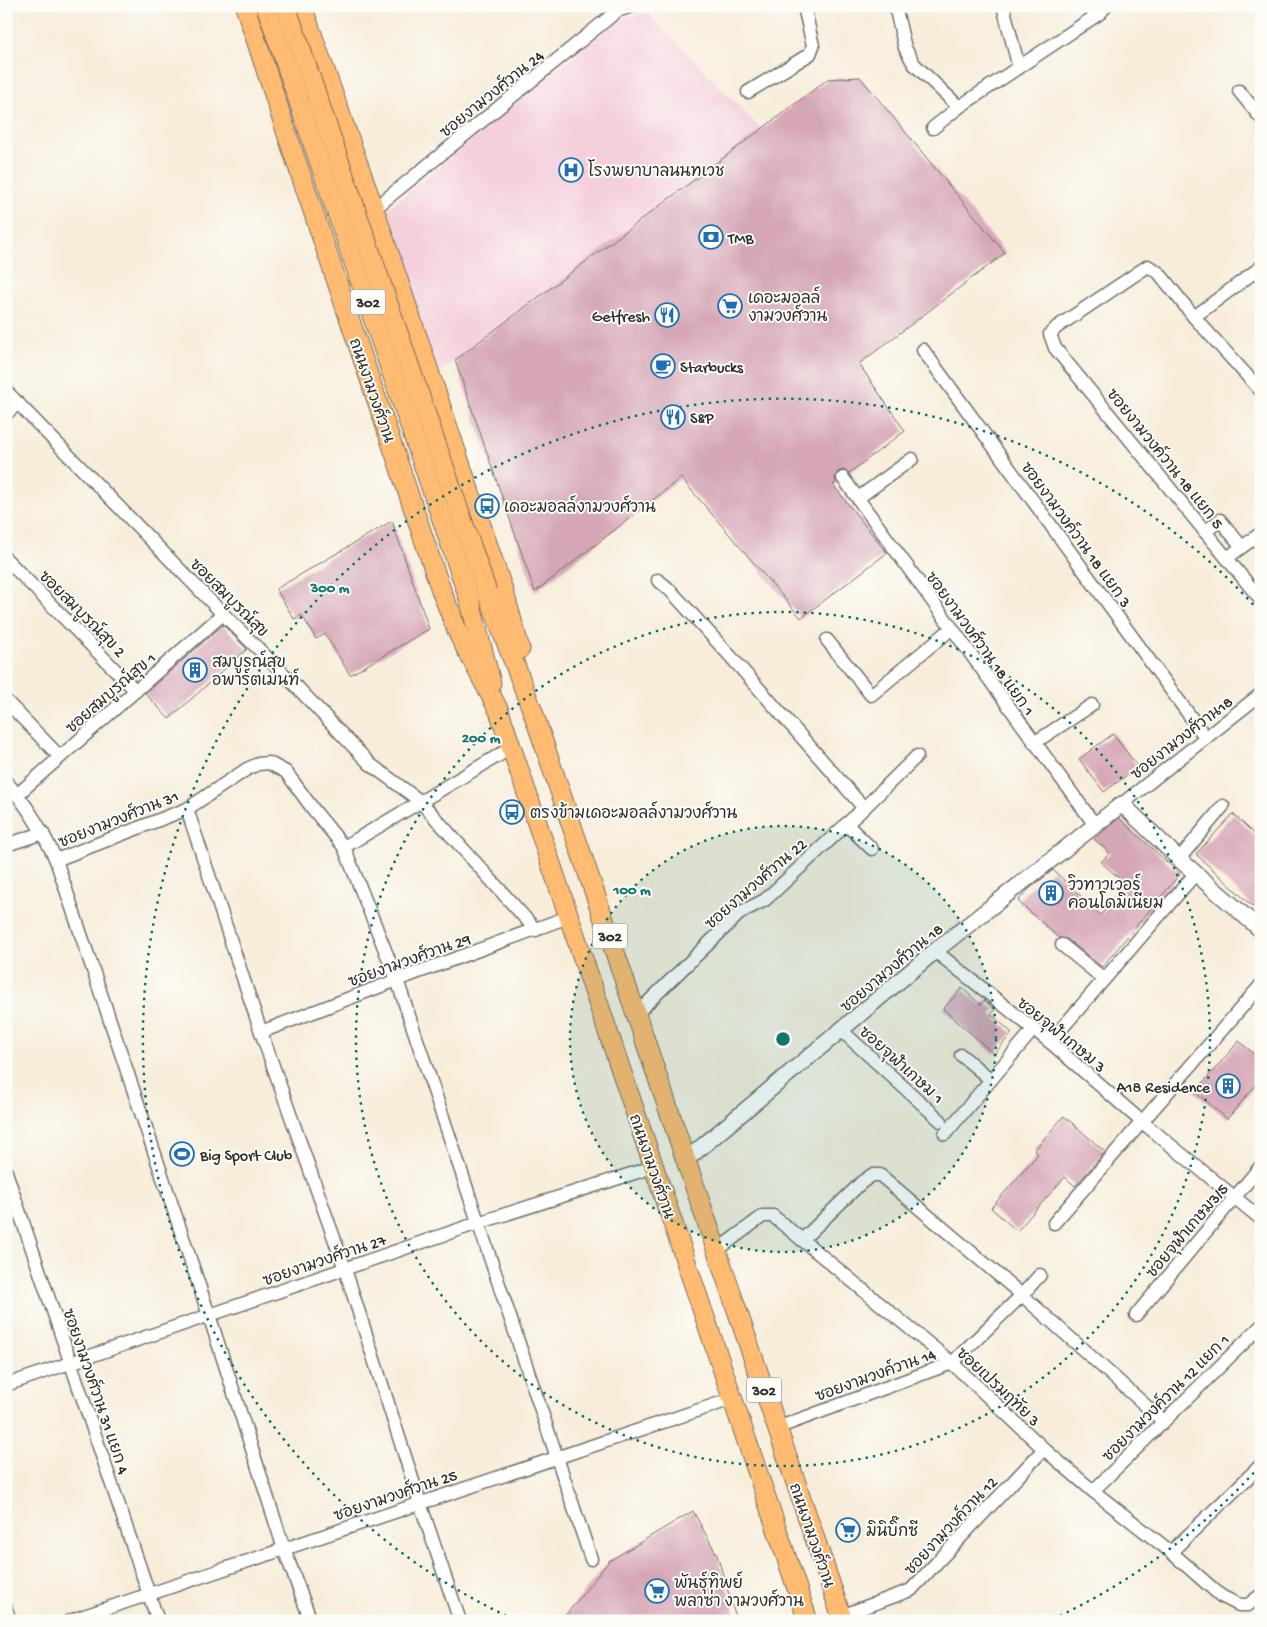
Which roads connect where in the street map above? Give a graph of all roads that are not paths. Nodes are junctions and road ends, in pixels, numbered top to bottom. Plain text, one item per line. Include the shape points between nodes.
1 (245, 6) edge
2 (266, 6) edge
3 (286, 6) edge
4 (302, 6) edge
5 (632, 6) edge
6 (804, 6) edge
7 (896, 6) edge
8 (1003, 6) edge
9 (1106, 6) edge
10 (1019, 68) junction
11 (1239, 91) dead end
12 (748, 92) dead end
13 (960, 107) junction
14 (1261, 118) edge
15 (933, 128) dead end
16 (348, 135) junction
17 (293, 154) junction
18 (374, 209) junction
19 (1261, 267) edge
20 (1194, 317) junction
21 (922, 350) dead end
22 (6, 391) edge
23 (1261, 391) edge
24 (18, 403) junction
25 (6, 414) edge
26 (912, 459) dead end
27 (843, 478) dead end
28 (858, 498) junction
29 (1205, 532) junction
30 (1261, 533) edge
31 (1242, 547) junction
32 (1227, 558) junction
33 (6, 559) edge
34 (658, 580) dead end
35 (1261, 600) edge
36 (223, 614) junction
37 (951, 629) junction
38 (827, 640) dead end
39 (136, 691) junction
40 (1261, 694) edge
41 (6, 701) edge
42 (1092, 705) dead end
43 (499, 711) junction
44 (533, 712) junction
45 (1206, 738) junction
46 (1034, 742) junction
47 (511, 748) junction
48 (917, 756) dead end
49 (60, 757) junction
50 (6, 782) edge
51 (18, 794) junction
52 (420, 801) junction
53 (1122, 804) junction
54 (1223, 806) dead end
55 (864, 808) junction
56 (187, 809) junction
57 (846, 824) junction
58 (1095, 825) junction
59 (43, 833) junction
60 (6, 844) edge
61 (344, 847) junction
62 (872, 849) dead end
63 (1179, 859) junction
64 (56, 860) junction
65 (1196, 874) junction
66 (568, 917) junction
67 (536, 930) junction
68 (1261, 930) edge
69 (1062, 945) dead end
70 (935, 952) junction
71 (1104, 979) junction
72 (397, 980) junction
73 (1261, 985) edge
74 (636, 1013) junction
75 (842, 1030) junction
76 (1033, 1030) junction
77 (261, 1032) junction
78 (1050, 1042) junction
79 (961, 1055) dead end
80 (991, 1080) junction
81 (941, 1121) dead end
82 (1141, 1121) junction
83 (945, 1134) dead end
84 (686, 1160) junction
85 (1261, 1166) edge
86 (653, 1167) junction
87 (6, 1172) edge
88 (1234, 1197) junction
89 (1261, 1219) edge
90 (478, 1223) junction
91 (1054, 1223) dead end
92 (802, 1240) junction
93 (716, 1252) junction
94 (345, 1269) junction
95 (1040, 1275) dead end
96 (1022, 1295) junction
97 (209, 1315) junction
98 (1136, 1315) dead end
99 (1261, 1326) edge
100 (70, 1363) junction
101 (952, 1363) junction
102 (6, 1385) edge
103 (732, 1398) junction
104 (1163, 1422) junction
105 (777, 1428) junction
106 (1044, 1449) junction
107 (557, 1457) junction
108 (1261, 1465) edge
109 (1093, 1491) junction
110 (420, 1503) junction
111 (284, 1549) junction
112 (1171, 1552) junction
113 (592, 1559) dead end
114 (148, 1594) junction
115 (1261, 1595) edge
116 (6, 1609) edge
117 (842, 1618) edge
118 (10, 1621) edge
119 (69, 1621) edge
120 (158, 1621) edge
121 (311, 1621) edge
122 (460, 1621) edge
123 (808, 1621) edge

1 - 17 main road, ถนนงามวงศ์วาน / 302
2 - 43 main road, ถนนงามวงศ์วาน / 302, bridge via 469,598
3 - 44 main road, ถนนงามวงศ์วาน / 302, bridge via 487,592
4 - 16 main road, ถนนงามวงศ์วาน / 302
5 - 18 street, ซอยงามวงศ์วาน 24 via 617,11
6 - 12 street via 813,46 810,54
7 - 13 street via 905,48 914,64
8 - 10 street
9 - 10 street via 1100,14
10 - 13 street
11 - 14 street
13 - 15 street
16 - 17 main road via 336,128 316,130 299,141
16 - 18 main road, ถนนงามวงศ์วาน / 302
17 - 43 main road, ถนนงามวงศ์วาน / 302 via 441,590 459,635
18 - 44 main road, ถนนงามวงศ์วาน / 302 via 505,596
19 - 20 street
20 - 23 street
20 - 29 street, ซอยงามวงค์วาน 18 แยก 5 via 1159,273 1148,266 1050,334 1055,348
21 - 45 street, ซอยงามวงค์วาน 18 แยก 3
22 - 24 street, ซอยสมบูรณ์สุข
24 - 25 street
24 - 36 street, ซอยสมบูรณ์สุข
26 - 28 street
27 - 28 street, ซอยงามวงศ์วาน 18 แยก 1
28 - 37 street, ซอยงามวงศ์วาน 18 แยก 1
29 - 31 street via 1220,520
29 - 32 street, ซอยงามวงค์วาน 18 แยก 5
30 - 31 street
31 - 32 street
32 - 35 street, ซอยงามวงค์วาน 18 แยก 5
33 - 39 street, ซอยสมบูรณ์สุข 2
34 - 55 street via 695,617
36 - 39 street, ซอยสมบูรณ์สุข 1
36 - 52 street, ซอยสมบูรณ์สุข via 370,764
37 - 38 street via 871,695
37 - 46 street, ซอยงามวงศ์วาน 18 แยก 1
39 - 49 street, ซอยสมบูรณ์สุข 1
40 - 45 street, ซอยงามวงศ์วาน18
41 - 49 street
42 - 46 street
43 - 47 main road, ถนนงามวงศ์วาน / 302
44 - 74 main road, ถนนงามวงศ์วาน / 302
45 - 53 street, ซอยงามวงศ์วาน18
46 - 58 street, ซอยงามวงศ์วาน 18 แยก 1
47 - 52 street
47 - 66 main road, ถนนงามวงศ์วาน / 302
48 - 55 street, ซอยงามวงศ์วาน 22
49 - 51 street, ซอยสมบูรณ์สุข 1
50 - 51 street
51 - 59 street
52 - 61 street
52 - 67 street, ซอยสมบูรณ์สุข
53 - 58 street, ซอยงามวงศ์วาน 18
53 - 63 street
54 - 63 street
55 - 57 street, ซอยงามวงศ์วาน 22
56 - 61 street, ซอยงามวงศ์วาน 31 via 247,768 269,763 286,772
56 - 64 street, ซอยงามวงศ์วาน 31
56 - 77 street
57 - 62 street
57 - 74 street, ซอยงามวงศ์วาน 22 via 765,900 742,912
58 - 70 street, ซอยงามวงศ์วาน 18
59 - 60 street, ซอยงามวงศ์วาน 31
59 - 64 street, ซอยงามวงศ์วาน 31
61 - 72 street, ซอยงามวงศ์วาน 31
63 - 65 street
64 - 97 street
65 - 68 street
65 - 71 street
66 - 67 street, ซอยงามวงศ์วาน 29
66 - 86 main road, ถนนงามวงศ์วาน / 302
67 - 72 street, ซอยงามวงศ์วาน 29
69 - 71 street
70 - 75 street, ซอยงามวงศ์วาน 18
70 - 76 street, ซอยจุฬาเกษม 3
71 - 78 street
72 - 77 street, ซอยงามวงศ์วาน 29
72 - 90 street, ซอยงามวงศ์วาน 31
73 - 82 street
74 - 84 main road, ถนนงามวงศ์วาน / 302
75 - 81 street, ซอยจุฬาเกษม 1
75 - 84 street, ซอยงามวงศ์วาน 18
76 - 78 street, ซอยจุฬาเกษม 3
76 - 80 street
77 - 94 street
78 - 82 street, ซอยจุฬาเกษม 3
79 - 80 street
80 - 83 street
82 - 88 street, ซอยจุฬาเกษม 3
82 - 91 street
84 - 93 main road, ถนนงามวงศ์วาน / 302
85 - 88 street, ซอยจุฬาเกษม3/5
86 - 90 street, ซอยงามวงศ์วาน 27
86 - 103 main road, ถนนงามวงศ์วาน / 302
87 - 100 street, ซอยงามวงศ์วาน 31 แยก 4
88 - 89 street, ซอยจุฬาเกษม 3
88 - 98 street, ซอยจุฬาเกษม3/5
90 - 94 street, ซอยงามวงศ์วาน 27
90 - 107 street, ซอยงามวงศ์วาน 31
92 - 93 street, ซอยเปรมฤทัย 3 via 769,1215 763,1216
92 - 96 street via 862,1182 872,1175 880,1175
92 - 101 street, ซอยเปรมฤทัย 3
93 - 105 main road, ถนนงามวงศ์วาน / 302
94 - 97 street, ซอยงามวงศ์วาน 27
94 - 110 street
95 - 96 street, ซอยงามวงค์วาน 14
96 - 101 street, ซอยงามวงค์วาน 14
96 - 104 street
97 - 100 street, ซอยงามวงศ์วาน 27
97 - 111 street
99 - 104 street, ซอยงามวงค์วาน 12 แยก 1
100 - 102 street, ซอยงามวงศ์วาน 27
100 - 114 street, ซอยงามวงศ์วาน 31 แยก 4
101 - 105 street, ซอยงามวงค์วาน 14
101 - 106 street, ซอยเปรมฤทัย 3
103 - 107 street, ซอยงามวงศ์วาน 25
103 - 123 main road, ถนนงามวงศ์วาน / 302
104 - 109 street, ซอยงามวงค์วาน 12 แยก 1
105 - 117 main road, ถนนงามวงศ์วาน / 302
106 - 109 street, ซอยเปรมฤทัย 3
106 - 117 street, ซอยงามวงค์วาน 12 via 911,1590
107 - 110 street, ซอยงามวงศ์วาน 25
107 - 113 street, ซอยงามวงศ์วาน 31
108 - 112 street
109 - 112 street, ซอยเปรมฤทัย 3
110 - 111 street, ซอยงามวงศ์วาน 25
110 - 122 street
111 - 114 street, ซอยงามวงศ์วาน 25
111 - 121 street
112 - 115 street, ซอยเปรมฤทัย 3 via 1221,1596 1234,1603 1248,1605
114 - 119 street, ซอยงามวงศ์วาน 25
114 - 120 street, ซอยงามวงศ์วาน 31 แยก 4
116 - 118 street

